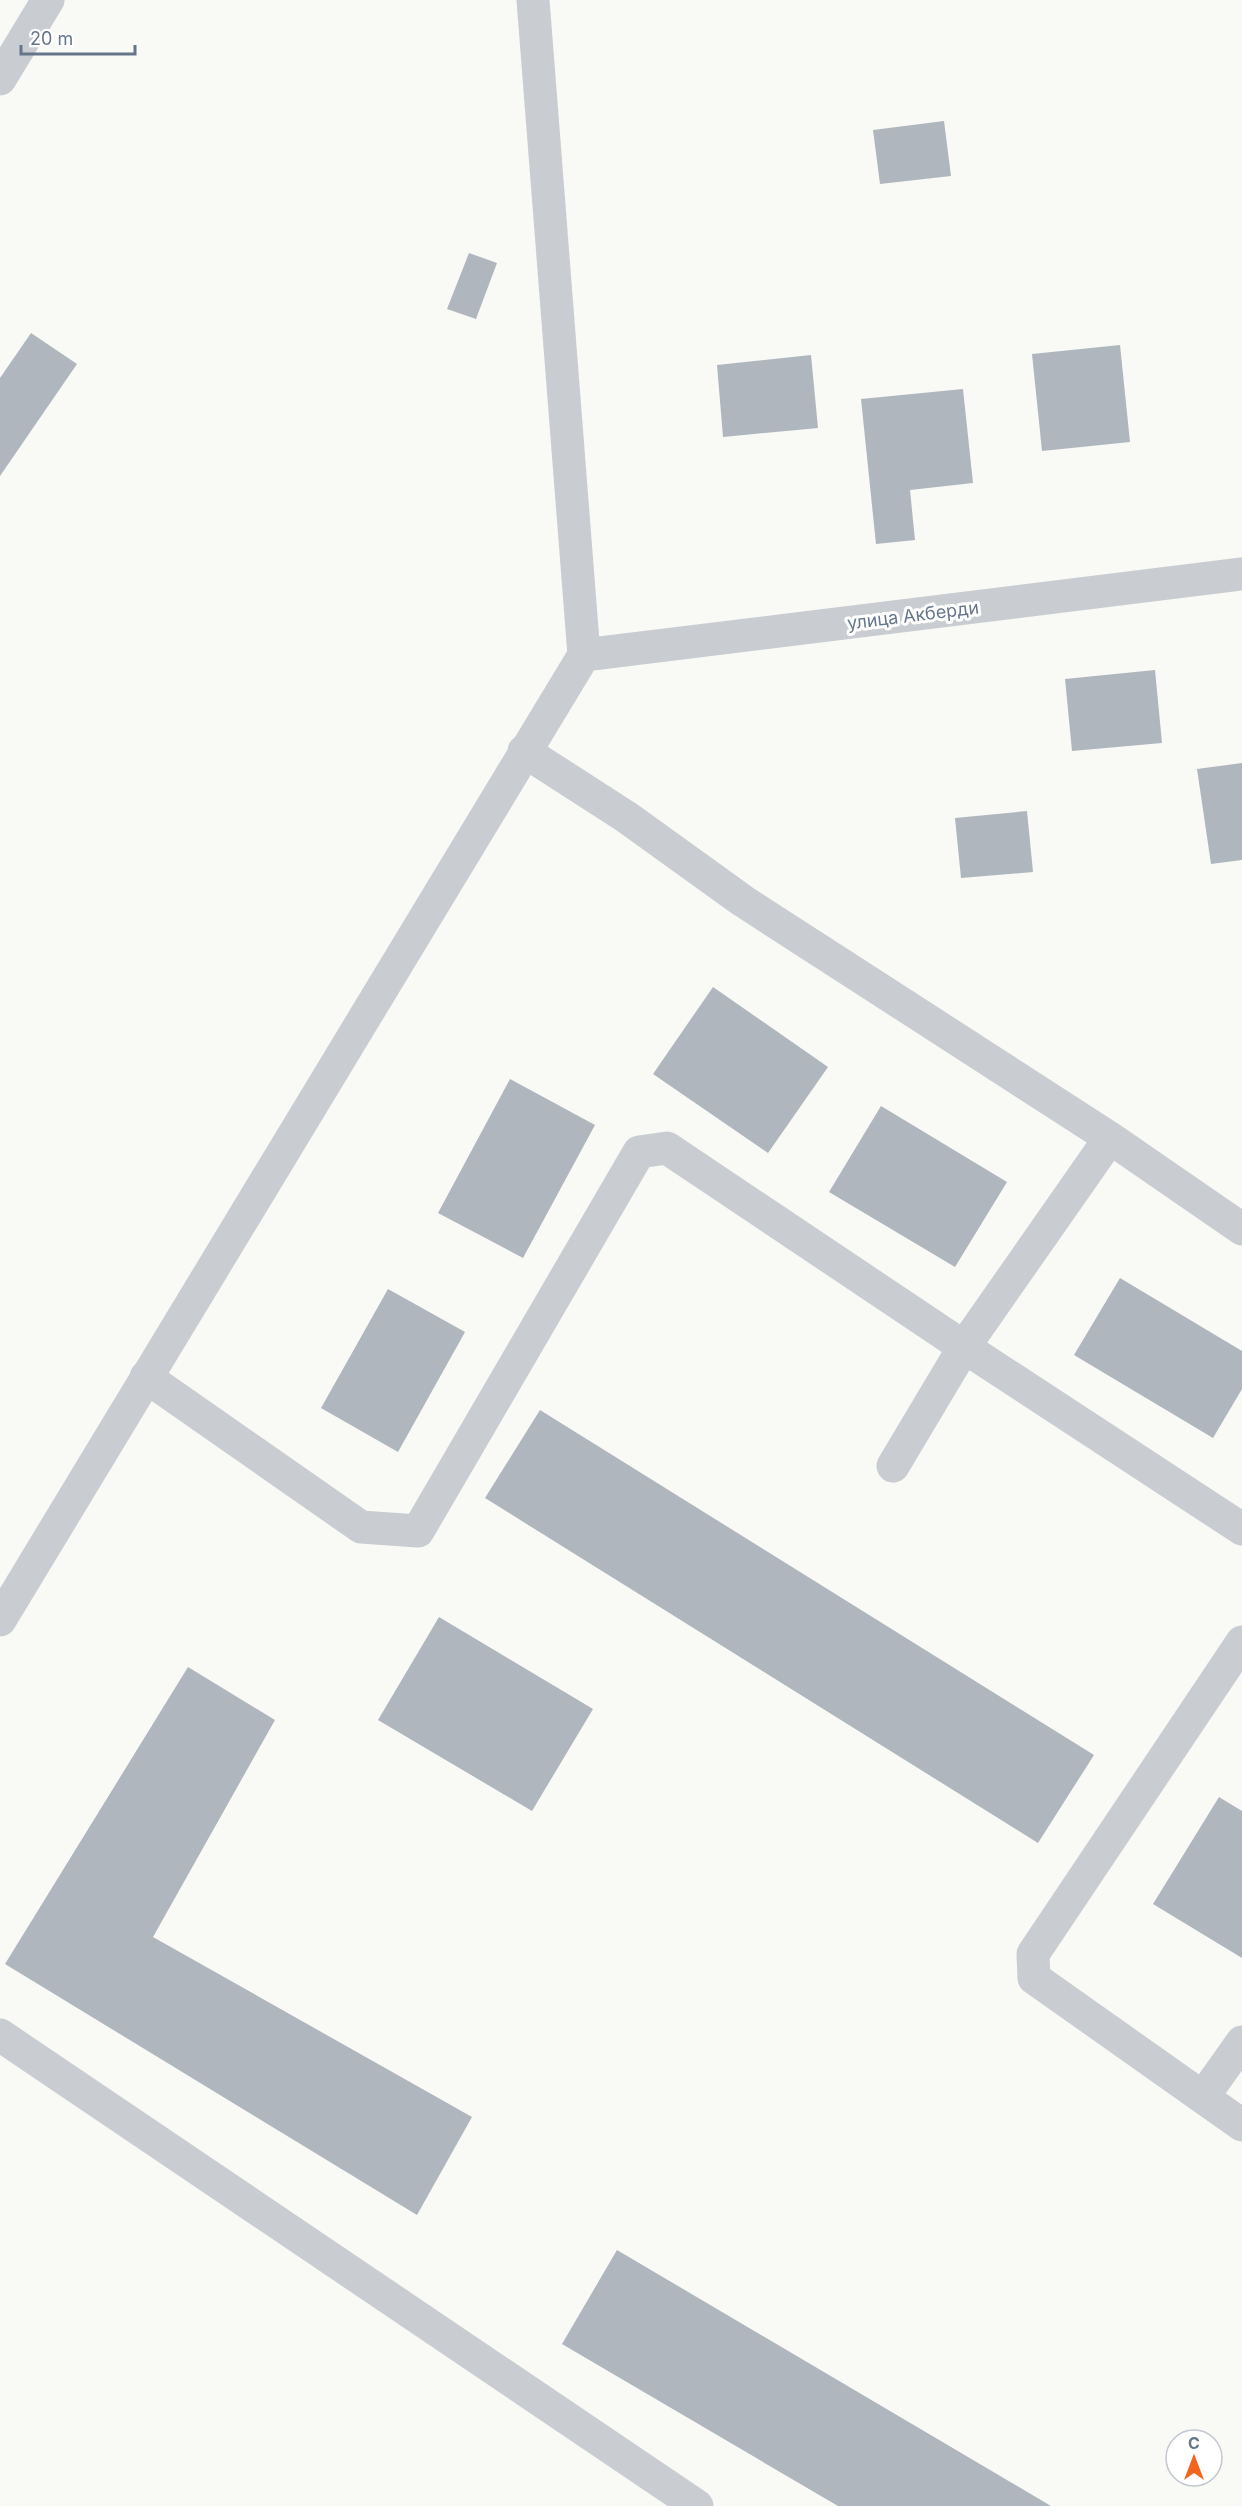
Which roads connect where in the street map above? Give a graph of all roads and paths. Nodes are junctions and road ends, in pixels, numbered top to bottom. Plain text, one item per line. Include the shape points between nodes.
1 (48, 0) edge
2 (533, 0) edge
3 (0, 79) edge
4 (1242, 574) edge
5 (584, 655) junction
6 (525, 751) junction
7 (1110, 1138) junction
8 (1242, 1229) edge
9 (964, 1347) junction
10 (146, 1377) junction
11 (893, 1466) dead end
12 (1242, 1529) edge
13 (0, 1620) edge
14 (1242, 1642) edge
15 (0, 2035) edge
16 (1242, 2042) edge
17 (1203, 2097) junction
18 (1242, 2126) edge
19 (697, 2506) edge

1 - 3 street
2 - 5 street
4 - 5 street, улица Акберди
5 - 6 street
6 - 7 street via 625,816 743,901
6 - 10 street
7 - 8 street
7 - 9 street
9 - 10 street via 668,1148 639,1152 418,1531 361,1527
9 - 11 street
9 - 12 street
10 - 13 street
14 - 17 street via 1033,1954 1034,1978
15 - 19 street
16 - 17 street
17 - 18 street

